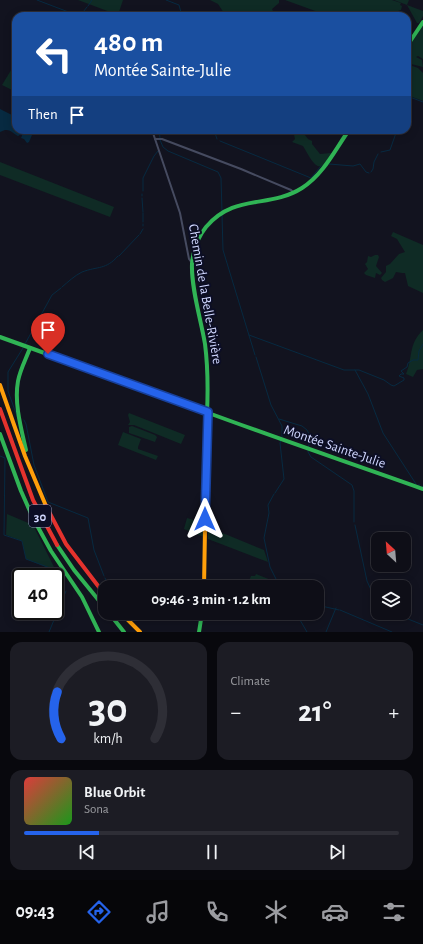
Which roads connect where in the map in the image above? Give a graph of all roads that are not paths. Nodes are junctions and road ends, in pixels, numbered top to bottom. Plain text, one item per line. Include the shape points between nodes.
1 (423, 22) edge
2 (411, 40) edge
3 (153, 134) edge
4 (346, 134) edge
5 (155, 139) junction
6 (294, 193) junction
7 (192, 263) junction
8 (0, 337) edge
9 (30, 348) junction
10 (0, 385) edge
11 (0, 410) edge
12 (208, 413) junction
13 (217, 417) junction
14 (207, 422) junction
15 (239, 424) junction
16 (0, 434) edge
17 (32, 473) junction
18 (423, 489) edge
19 (204, 580) edge
20 (98, 586) edge
21 (98, 599) edge
22 (115, 620) edge
23 (126, 620) edge
24 (127, 620) edge
25 (201, 620) edge
26 (99, 632) edge
27 (124, 632) edge
28 (135, 632) edge
29 (140, 632) edge
30 (199, 632) edge

1 - 2 main road
3 - 5 street, Chemin de la Belle-Rivière
4 - 6 main road via 316,177
5 - 6 street via 162,139 241,169
5 - 7 street, Chemin de la Belle-Rivière via 173,190 189,260
6 - 7 main road via 242,204 222,212 210,221 201,234
7 - 12 main road, Chemin de la Belle-Rivière via 192,277 207,355
8 - 9 main road, Montée Sainte-Julie
9 - 12 main road, Montée Sainte-Julie
9 - 17 main road via 19,376 17,394
10 - 17 main road, 30
11 - 21 main road, 30 via 30,492 47,528 69,563
12 - 13 main road, Montée Sainte-Julie
12 - 14 main road, Chemin de la Belle-Rivière
12 - 15 main road, Montée Sainte-Julie
13 - 14 main road
13 - 15 main road, Montée Sainte-Julie
14 - 19 main road, Chemin de la Belle-Rivière
15 - 18 main road, Montée Sainte-Julie
16 - 26 main road via 33,518 80,594
17 - 20 main road, 30 via 61,537
22 - 27 main road
23 - 28 main road
24 - 29 main road
25 - 30 main road

